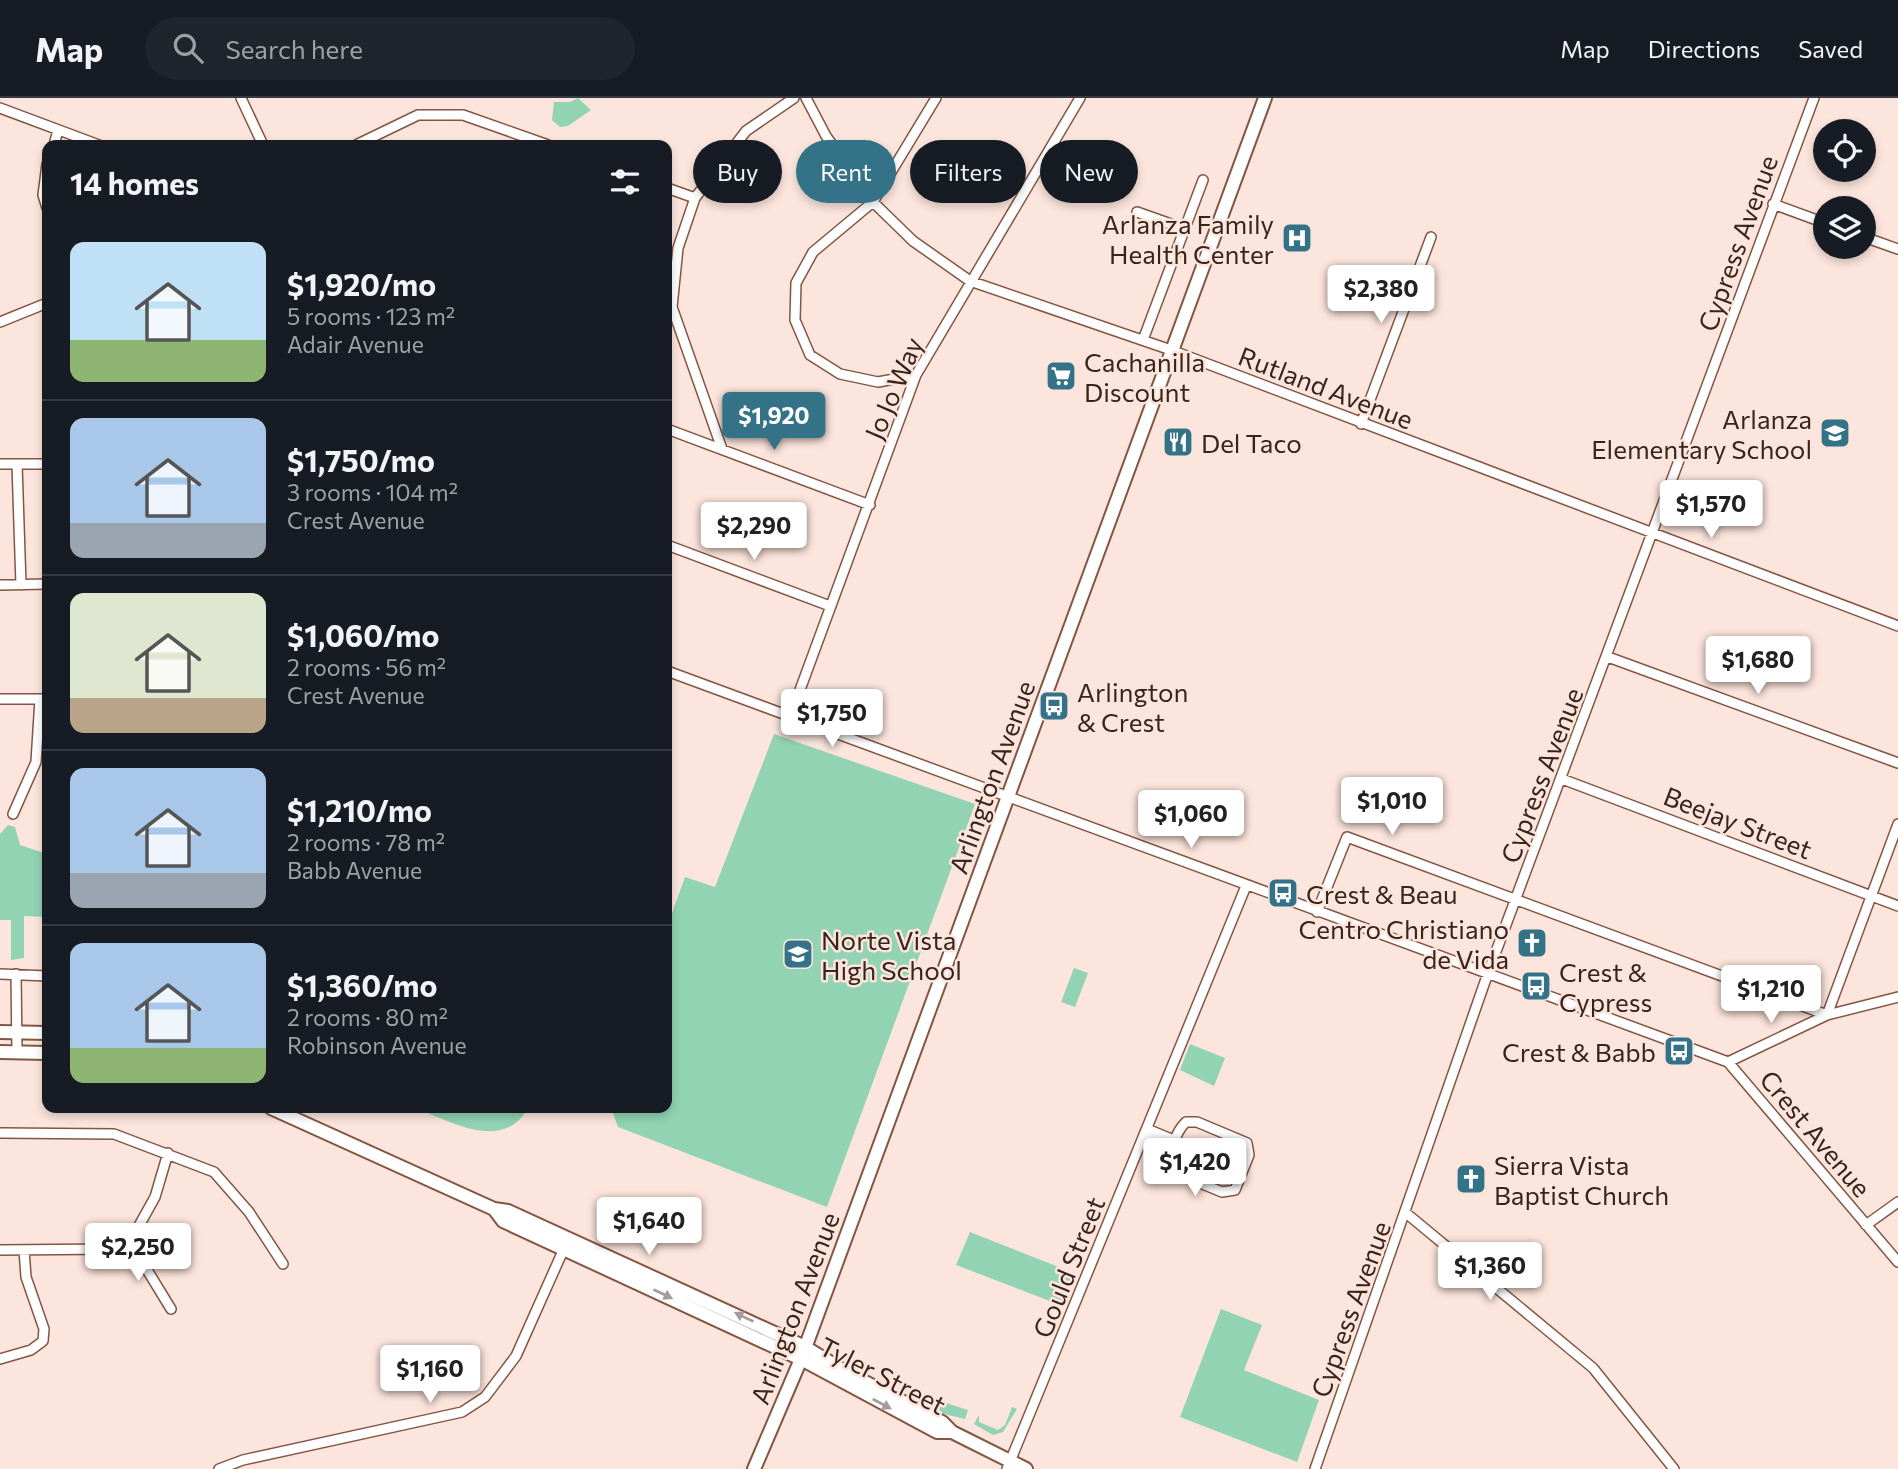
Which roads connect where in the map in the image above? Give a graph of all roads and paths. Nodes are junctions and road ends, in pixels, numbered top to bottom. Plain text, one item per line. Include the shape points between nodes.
1 (241, 98) edge
2 (794, 98) edge
3 (806, 98) edge
4 (936, 98) edge
5 (1080, 98) edge
6 (1265, 98) edge
7 (1814, 98) edge
8 (0, 108) edge
9 (58, 130) junction
10 (55, 140) edge
11 (85, 140) edge
12 (261, 140) edge
13 (379, 140) edge
14 (534, 140) edge
15 (739, 140) edge
16 (829, 140) edge
17 (896, 164) edge
18 (1203, 180) dead end
19 (672, 190) edge
20 (693, 197) edge
21 (693, 203) edge
22 (872, 203) edge
23 (874, 203) edge
24 (1773, 204) junction
25 (1136, 212) dead end
26 (1813, 219) edge
27 (1185, 229) junction
28 (1431, 237) dead end
29 (1876, 241) edge
30 (1898, 249) edge
31 (970, 281) junction
32 (672, 292) edge
33 (42, 305) edge
34 (672, 312) edge
35 (0, 322) edge
36 (1143, 340) junction
37 (1171, 350) junction
38 (916, 375) junction
39 (1361, 424) junction
40 (672, 431) edge
41 (722, 449) junction
42 (0, 464) edge
43 (17, 464) junction
44 (42, 464) edge
45 (870, 505) junction
46 (1652, 535) junction
47 (672, 547) edge
48 (21, 584) junction
49 (42, 584) edge
50 (0, 585) edge
51 (830, 606) junction
52 (1898, 626) edge
53 (1608, 657) junction
54 (672, 673) edge
55 (0, 699) edge
56 (42, 699) edge
57 (42, 715) edge
58 (790, 717) junction
59 (1898, 763) edge
60 (1562, 779) junction
61 (1008, 799) junction
62 (13, 814) dead end
63 (1898, 824) edge
64 (1246, 886) junction
65 (1872, 896) junction
66 (1517, 898) junction
67 (1898, 906) edge
68 (1317, 912) junction
69 (1489, 973) junction
70 (0, 974) edge
71 (16, 974) junction
72 (42, 976) edge
73 (1898, 997) edge
74 (1827, 1015) junction
75 (0, 1032) edge
76 (17, 1032) junction
77 (42, 1033) edge
78 (0, 1052) edge
79 (17, 1052) junction
80 (42, 1053) edge
81 (1728, 1062) junction
82 (282, 1113) edge
83 (1145, 1132) junction
84 (0, 1133) edge
85 (1175, 1144) junction
86 (168, 1153) junction
87 (1898, 1202) edge
88 (1406, 1213) junction
89 (1866, 1225) junction
90 (130, 1242) junction
91 (566, 1243) junction
92 (0, 1250) edge
93 (24, 1250) junction
94 (1898, 1262) edge
95 (283, 1264) dead end
96 (172, 1309) dead end
97 (803, 1353) junction
98 (0, 1359) edge
99 (1009, 1465) edge
100 (219, 1469) edge
101 (754, 1469) edge
102 (1026, 1469) edge
103 (1315, 1469) edge
104 (1674, 1469) edge

1 - 12 street
2 - 15 street
3 - 16 street, Rutland Avenue
4 - 17 street
5 - 31 street, Jo Jo Way
6 - 37 main road, Arlington Avenue
7 - 24 street, Cypress Avenue
8 - 9 street
9 - 10 street
9 - 11 street
13 - 14 street via 418,115 463,115
18 - 27 street
19 - 20 street
21 - 32 street via 678,248
22 - 38 street via 813,252 796,283 795,320 810,355 840,374 878,382
23 - 31 street, Rutland Avenue via 913,241
24 - 26 street
24 - 46 street, Cypress Avenue
25 - 27 street
27 - 36 street
28 - 39 street
29 - 30 street
31 - 36 street, Rutland Avenue
31 - 38 street, Jo Jo Way
33 - 35 street
34 - 41 street
36 - 37 street, Rutland Avenue
37 - 39 street, Rutland Avenue
37 - 61 main road, Arlington Avenue
38 - 45 street, Jo Jo Way
39 - 46 street, Rutland Avenue
40 - 41 street
41 - 45 street
42 - 43 street
43 - 44 street
43 - 48 street
45 - 51 street, Jo Jo Way
46 - 52 street, Rutland Avenue
46 - 53 street, Cypress Avenue
47 - 51 street
48 - 49 street
48 - 50 street
51 - 58 street, Jo Jo Way
53 - 59 street
53 - 60 street, Cypress Avenue
54 - 58 street, Crest Avenue
55 - 56 street
57 - 62 street via 36,762
58 - 61 street, Crest Avenue
60 - 65 street, Beejay Street
60 - 66 street, Cypress Avenue
61 - 64 street, Crest Avenue
61 - 97 main road, Arlington Avenue
63 - 65 street
64 - 68 street, Crest Avenue
64 - 83 street, Gould Street
65 - 67 street, Beejay Street
65 - 74 street
66 - 68 street via 1347,837
66 - 69 street, Cypress Avenue
66 - 74 street
68 - 69 street, Crest Avenue
69 - 81 street, Crest Avenue
69 - 88 street, Cypress Avenue
70 - 71 street
71 - 72 street
71 - 76 street
73 - 74 street
74 - 81 street
75 - 76 main road
76 - 77 main road
76 - 79 street
78 - 79 main road
79 - 80 main road
81 - 89 street, Crest Avenue
82 - 91 main road, Tyler Street via 494,1209 503,1221
83 - 85 street
83 - 99 street, Gould Street
84 - 86 street via 114,1133
85 - 85 street via 1170,1169 1177,1176 1222,1192 1233,1191 1249,1155 1247,1143 1198,1122 1186,1122
86 - 90 street via 155,1197
86 - 95 street via 214,1172 249,1212
87 - 89 street
88 - 103 street, Cypress Avenue
88 - 104 street via 1593,1368
89 - 94 street, Crest Avenue
90 - 93 street via 113,1250
90 - 96 street
91 - 97 main road, Tyler Street
91 - 100 street via 516,1356 485,1397 462,1412
92 - 93 street
93 - 98 street via 26,1277 44,1329 43,1341 31,1350
97 - 99 main road, Tyler Street via 942,1422
97 - 101 main road, Arlington Avenue
99 - 102 main road, Tyler Street

